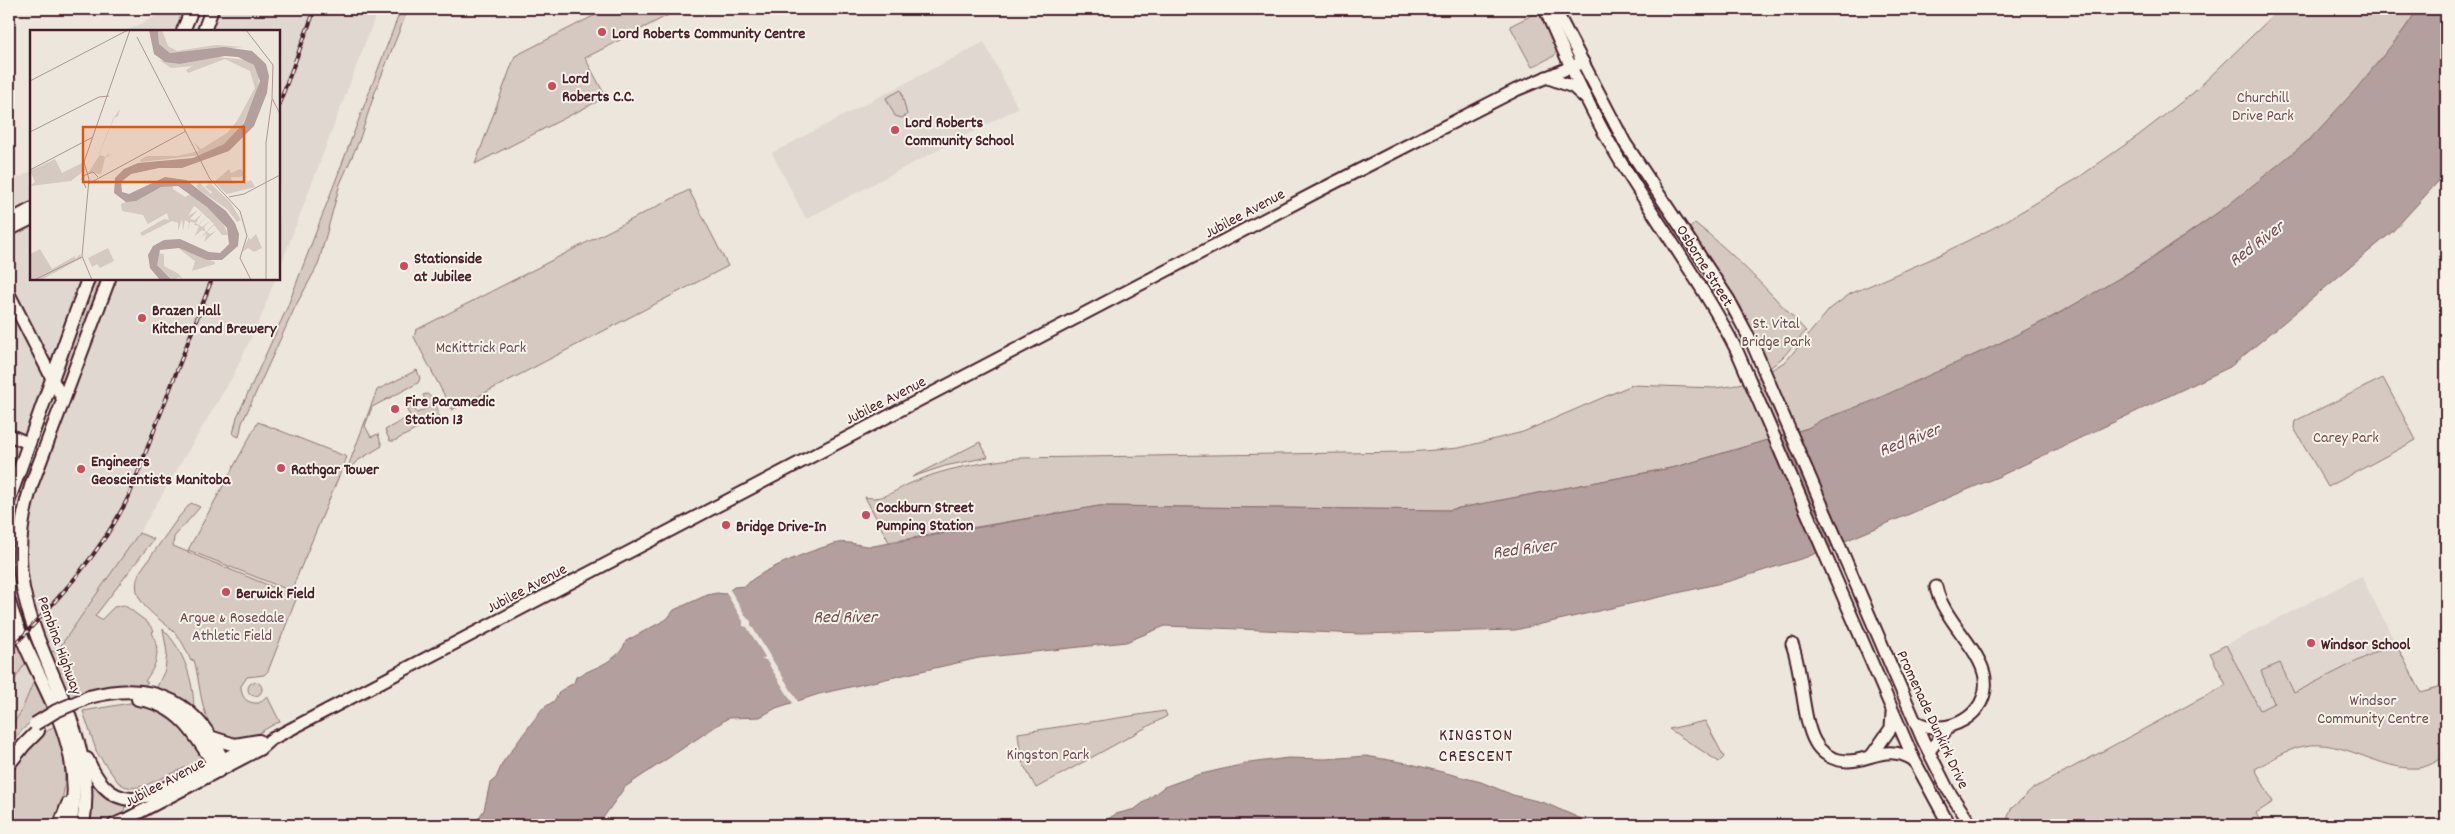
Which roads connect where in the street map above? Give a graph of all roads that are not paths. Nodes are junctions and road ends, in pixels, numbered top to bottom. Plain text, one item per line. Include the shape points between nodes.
1 (192, 9) edge
2 (212, 9) edge
3 (1545, 9) edge
4 (1555, 9) edge
5 (183, 30) edge
6 (204, 30) edge
7 (1581, 58) junction
8 (1570, 64) junction
9 (1546, 77) junction
10 (1516, 90) junction
11 (1589, 101) junction
12 (30, 210) edge
13 (30, 220) edge
14 (9, 221) edge
15 (9, 230) edge
16 (88, 280) edge
17 (110, 280) edge
18 (9, 294) edge
19 (52, 377) junction
20 (63, 400) junction
21 (9, 435) edge
22 (28, 443) junction
23 (9, 499) edge
24 (1936, 587) dead end
25 (9, 602) edge
26 (1872, 623) joint
27 (1858, 630) joint
28 (1792, 644) dead end
29 (90, 700) junction
30 (1891, 707) junction
31 (1916, 722) junction
32 (1950, 726) junction
33 (37, 728) junction
34 (213, 738) junction
35 (79, 740) junction
36 (264, 741) junction
37 (1928, 751) junction
38 (9, 752) edge
39 (1872, 755) junction
40 (1914, 760) junction
41 (71, 762) junction
42 (9, 764) edge
43 (220, 765) junction
44 (131, 799) joint
45 (119, 823) edge
46 (60, 825) edge
47 (70, 825) edge
48 (83, 825) edge
49 (1949, 825) edge
50 (1971, 825) edge

1 - 5 main road
2 - 6 main road
3 - 8 main road, Osborne Street
4 - 7 main road, Osborne Street
7 - 8 main road, Jubilee Avenue
7 - 26 main road, Osborne Street via 1625,143 1729,300 1753,345
8 - 9 main road, Jubilee Avenue
8 - 10 main road, Jubilee Avenue via 1544,72
8 - 11 main road, Osborne Street
9 - 10 main road, Jubilee Avenue
9 - 11 main road via 1573,87
10 - 36 main road, Jubilee Avenue
11 - 27 main road, Osborne Street via 1619,158 1715,308 1737,351
12 - 14 main road
13 - 15 main road
16 - 19 main road
17 - 20 main road, Pembina Highway
18 - 19 main road
19 - 20 main road
19 - 22 main road
20 - 35 main road, Pembina Highway via 26,503 20,551 23,587 30,615
21 - 22 main road
22 - 23 main road
24 - 32 main road via 1942,604 1985,676 1985,692 1980,704 1969,717
25 - 41 main road, Pembina Highway via 61,720
26 - 31 main road, Promenade Dunkirk Drive
27 - 30 main road, Promenade Dunkirk Drive
28 - 39 main road via 1811,734 1818,747 1838,760 1854,761
29 - 33 main road
29 - 34 main road via 122,690 161,695 188,711
29 - 43 main road via 135,698 162,705 184,720
30 - 39 main road via 1890,728
30 - 40 main road, Promenade Dunkirk Drive
31 - 32 main road via 1927,726
31 - 37 main road, Promenade Dunkirk Drive
32 - 37 main road
33 - 38 main road
33 - 42 main road
34 - 36 main road via 229,744
34 - 43 main road
35 - 44 main road via 93,772 105,788 118,797
35 - 48 main road, Pembina Highway via 86,780
36 - 43 main road, Jubilee Avenue
37 - 50 main road, Promenade Dunkirk Drive
39 - 40 main road via 1898,753
40 - 49 main road, Promenade Dunkirk Drive
41 - 46 main road via 68,803
41 - 47 main road, Pembina Highway via 74,790
43 - 44 main road, Jubilee Avenue via 148,796
43 - 45 main road, Jubilee Avenue

